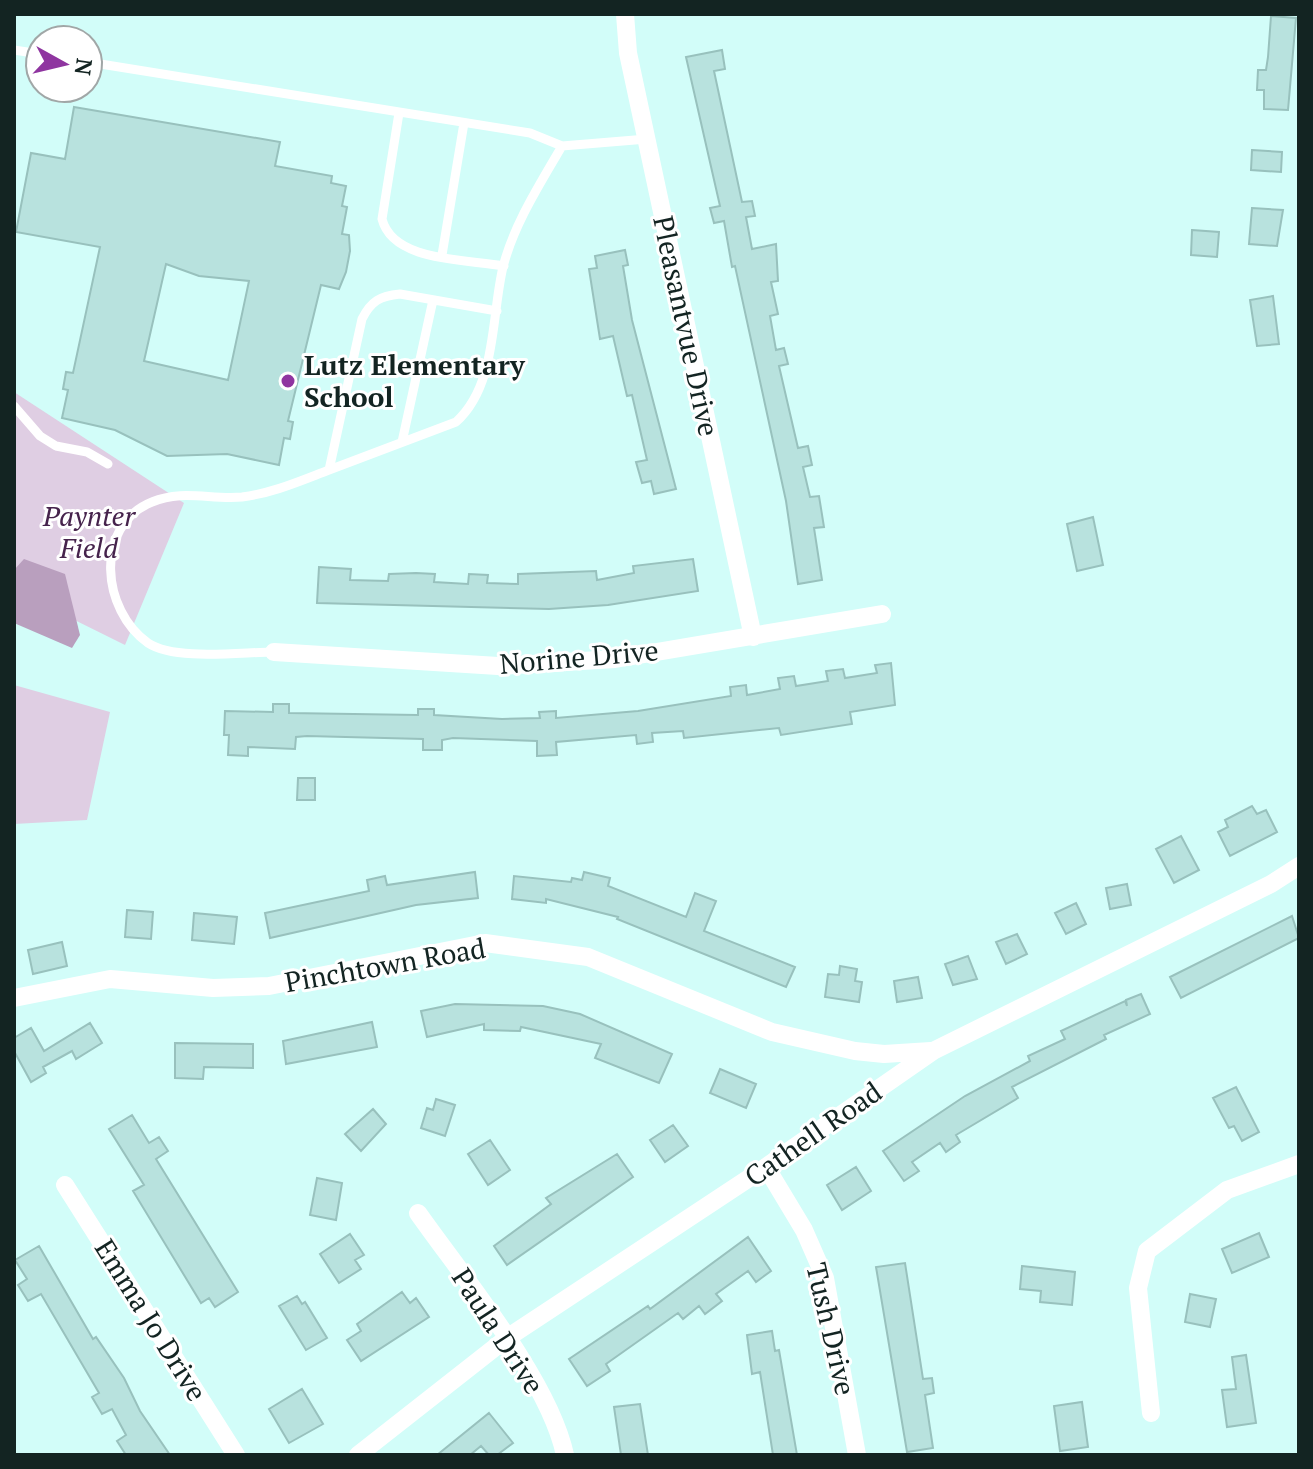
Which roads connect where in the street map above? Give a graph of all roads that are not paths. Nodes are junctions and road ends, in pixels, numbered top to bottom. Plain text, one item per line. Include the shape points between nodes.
1 (625, 14) edge
2 (104, 65) edge
3 (399, 113) junction
4 (464, 123) junction
5 (647, 139) junction
6 (562, 146) junction
7 (442, 255) junction
8 (504, 266) junction
9 (433, 300) junction
10 (497, 311) junction
11 (14, 406) edge
12 (402, 442) junction
13 (108, 464) dead end
14 (329, 470) junction
15 (882, 614) dead end
16 (753, 637) junction
17 (274, 652) joint
18 (1299, 866) edge
19 (14, 998) edge
20 (933, 1051) junction
21 (1299, 1164) edge
22 (766, 1167) junction
23 (65, 1185) dead end
24 (418, 1213) dead end
25 (507, 1338) junction
26 (1151, 1413) dead end
27 (236, 1455) edge
28 (358, 1455) edge
29 (565, 1455) edge
30 (857, 1455) edge

1 - 5 street, Pleasantvue Drive
2 - 3 lane
3 - 4 lane
3 - 7 lane via 382,219 386,233 415,251
4 - 6 lane via 530,133
4 - 7 lane
5 - 6 lane
5 - 16 street, Pleasantvue Drive
6 - 8 lane via 529,204
7 - 8 lane
8 - 10 lane
9 - 10 lane
9 - 12 lane
9 - 14 lane via 400,294 369,304
10 - 12 lane via 473,407 456,422
11 - 13 lane via 56,446 87,452
12 - 14 lane
14 - 17 lane via 251,495 182,494 150,502 125,523 110,555 111,589 126,621 149,643 173,652
15 - 16 street, Norine Drive
16 - 17 street, Norine Drive via 615,659 498,666
18 - 20 street, Cathell Road
19 - 20 street, Pinchtown Road via 110,979 198,988 269,986 485,943 588,957 772,1032 855,1051
20 - 22 street, Cathell Road
21 - 26 street via 1227,1190 1147,1251 1138,1288
22 - 25 street, Cathell Road
22 - 30 street, Tush Drive via 825,1278
23 - 27 street, Emma Jo Drive
24 - 25 street, Paula Drive
25 - 28 street, Cathell Road
25 - 29 street, Paula Drive via 553,1416

